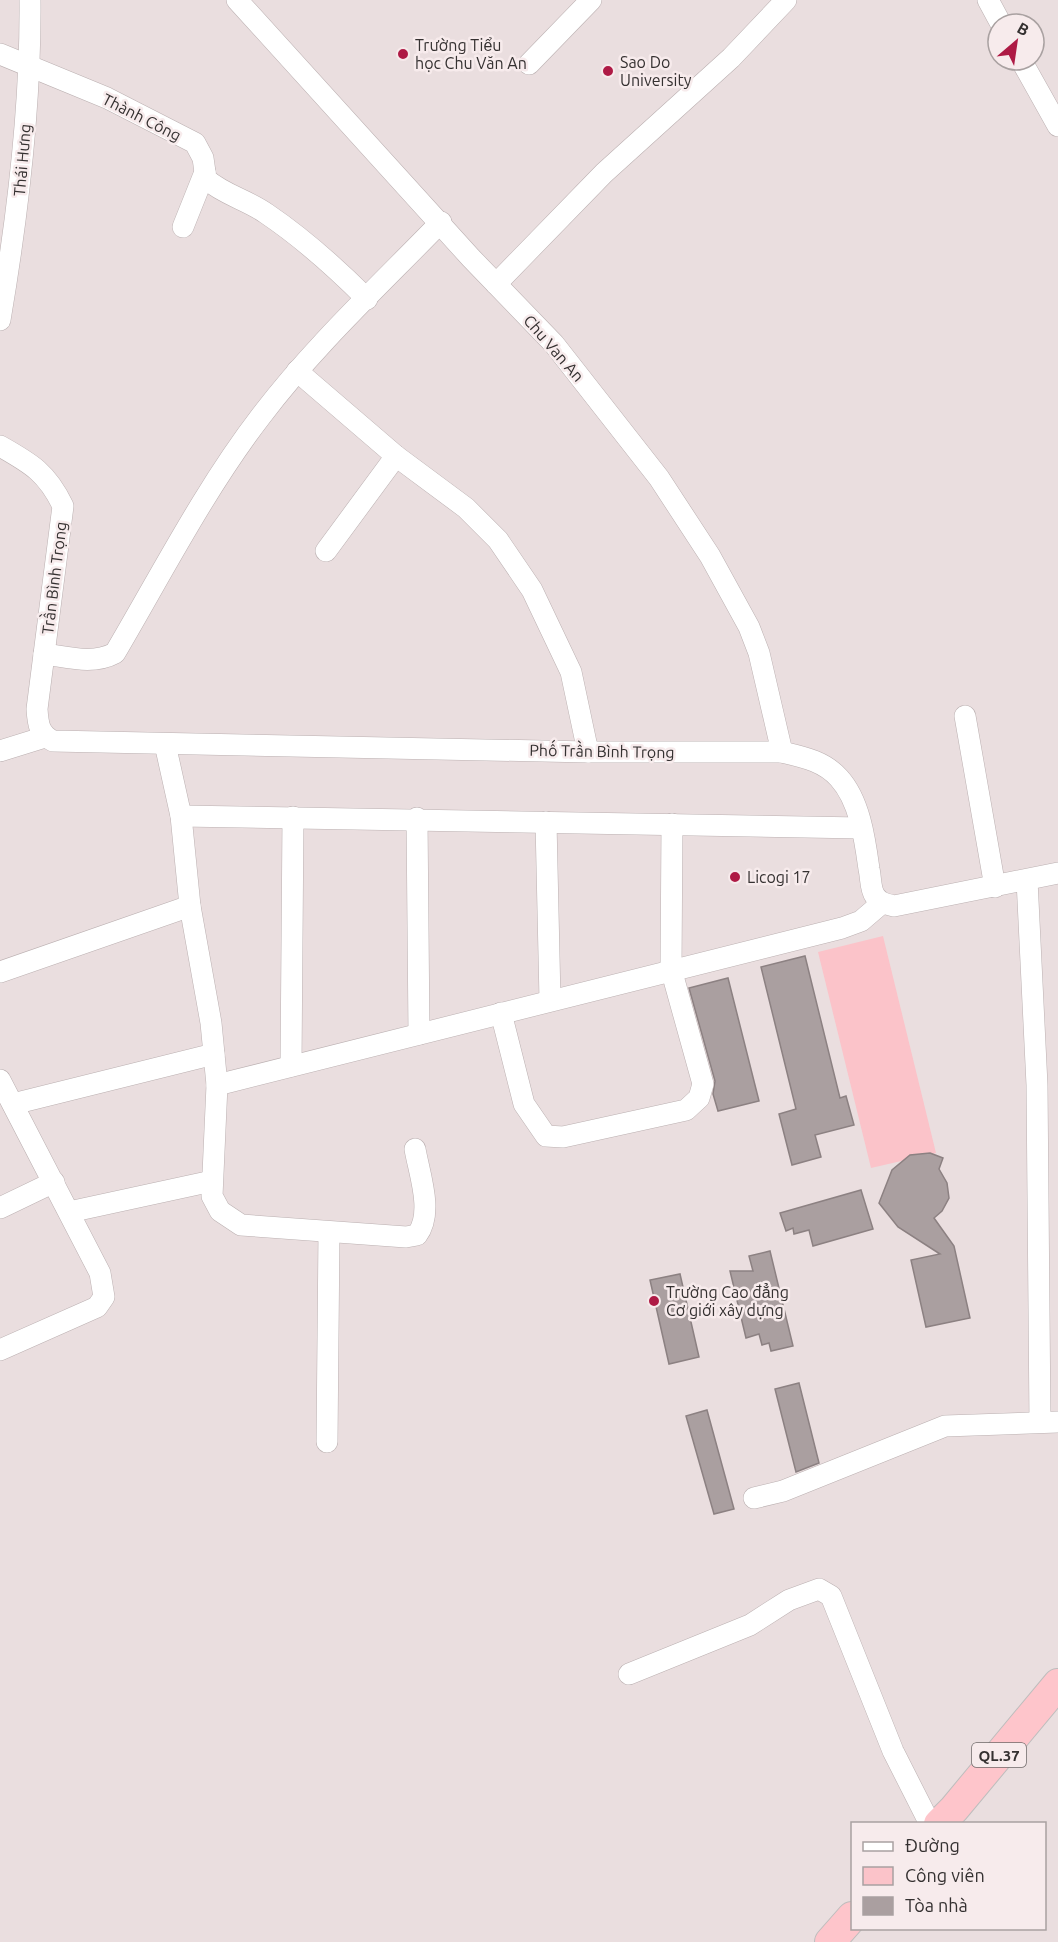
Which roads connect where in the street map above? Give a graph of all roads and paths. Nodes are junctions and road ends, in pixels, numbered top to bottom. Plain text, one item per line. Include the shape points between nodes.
1 (30, 0) edge
2 (237, 0) edge
3 (786, 0) edge
4 (585, 2) edge
5 (0, 54) edge
6 (529, 64) dead end
7 (30, 66) junction
8 (1028, 72) edge
9 (1058, 126) edge
10 (205, 172) junction
11 (441, 222) junction
12 (183, 227) dead end
13 (496, 284) junction
14 (367, 299) junction
15 (0, 320) edge
16 (297, 371) junction
17 (0, 446) edge
18 (396, 456) junction
19 (326, 551) dead end
20 (44, 654) junction
21 (965, 716) dead end
22 (0, 736) edge
23 (45, 737) junction
24 (21, 742) junction
25 (165, 744) junction
26 (0, 751) edge
27 (588, 752) junction
28 (782, 752) junction
29 (181, 816) junction
30 (293, 817) junction
31 (417, 818) junction
32 (546, 822) junction
33 (672, 824) junction
34 (861, 828) junction
35 (1058, 873) edge
36 (1027, 880) junction
37 (995, 887) junction
38 (882, 903) junction
39 (190, 906) junction
40 (671, 969) junction
41 (0, 972) edge
42 (550, 1000) junction
43 (501, 1013) junction
44 (419, 1034) junction
45 (214, 1053) junction
46 (291, 1066) junction
47 (0, 1080) edge
48 (217, 1085) junction
49 (13, 1104) junction
50 (415, 1149) dead end
51 (212, 1181) junction
52 (54, 1182) junction
53 (0, 1208) edge
54 (69, 1212) junction
55 (329, 1232) junction
56 (0, 1350) edge
57 (1049, 1422) edge
58 (327, 1442) dead end
59 (754, 1498) dead end
60 (629, 1674) dead end
61 (1058, 1684) edge
62 (929, 1822) edge
63 (941, 1822) edge
64 (851, 1918) edge
65 (830, 1942) edge

1 - 7 street, Thái Hưng
2 - 11 street, Chu Van An
3 - 13 street via 731,58 604,173
4 - 6 street
5 - 7 street, Thành Công
7 - 10 street, Thành Công via 107,98 195,143
7 - 15 street, Thái Hưng via 16,223
8 - 9 street
10 - 12 street
10 - 14 street, Thành Công via 206,179 216,188 265,213 324,257
11 - 13 street, Chu Van An
11 - 14 street
13 - 28 street, Chu Van An via 568,362 659,478 710,556 759,653
14 - 16 street
16 - 18 street
16 - 20 street via 220,473 115,653 93,660
17 - 20 street, Trần Bình Trọng via 28,461 52,483 63,506
18 - 19 street
18 - 27 street via 484,524 532,590 571,672
20 - 23 street, Trần Bình Trọng via 37,709 38,726
21 - 37 street
22 - 24 street
23 - 24 street
23 - 25 street, Phố Trần Bình Trọng via 69,742
24 - 26 street
25 - 27 street, Phố Trần Bình Trọng
25 - 29 street
27 - 28 street, Phố Trần Bình Trọng
28 - 34 street, Phố Trần Bình Trọng via 808,758 840,779 852,799
29 - 30 street
29 - 39 street
30 - 31 street
30 - 46 street
31 - 32 street
31 - 44 street
32 - 33 street
32 - 42 street
33 - 34 street
33 - 40 street
34 - 38 street, Phố Trần Bình Trọng via 873,894
35 - 36 street
36 - 37 street
36 - 57 street
37 - 38 street via 894,906
38 - 40 street via 861,921 842,928
39 - 41 street
39 - 45 street
40 - 42 street
40 - 43 street via 703,1084 699,1098 686,1110 563,1137 546,1136 524,1104
42 - 43 street
43 - 44 street
44 - 46 street
45 - 48 street
45 - 49 street
46 - 48 street
47 - 49 street
48 - 51 street
49 - 52 street
50 - 55 street via 425,1206 423,1227 417,1234 405,1237
51 - 54 street
51 - 55 street via 212,1196 220,1210 241,1225
52 - 53 street
52 - 54 street
54 - 56 street via 100,1273 104,1296 97,1307
55 - 58 street
57 - 59 street via 945,1426 783,1491
60 - 62 street via 750,1625 789,1600 819,1589 831,1596 840,1615 894,1751
61 - 63 highway, QL.37
64 - 65 highway

